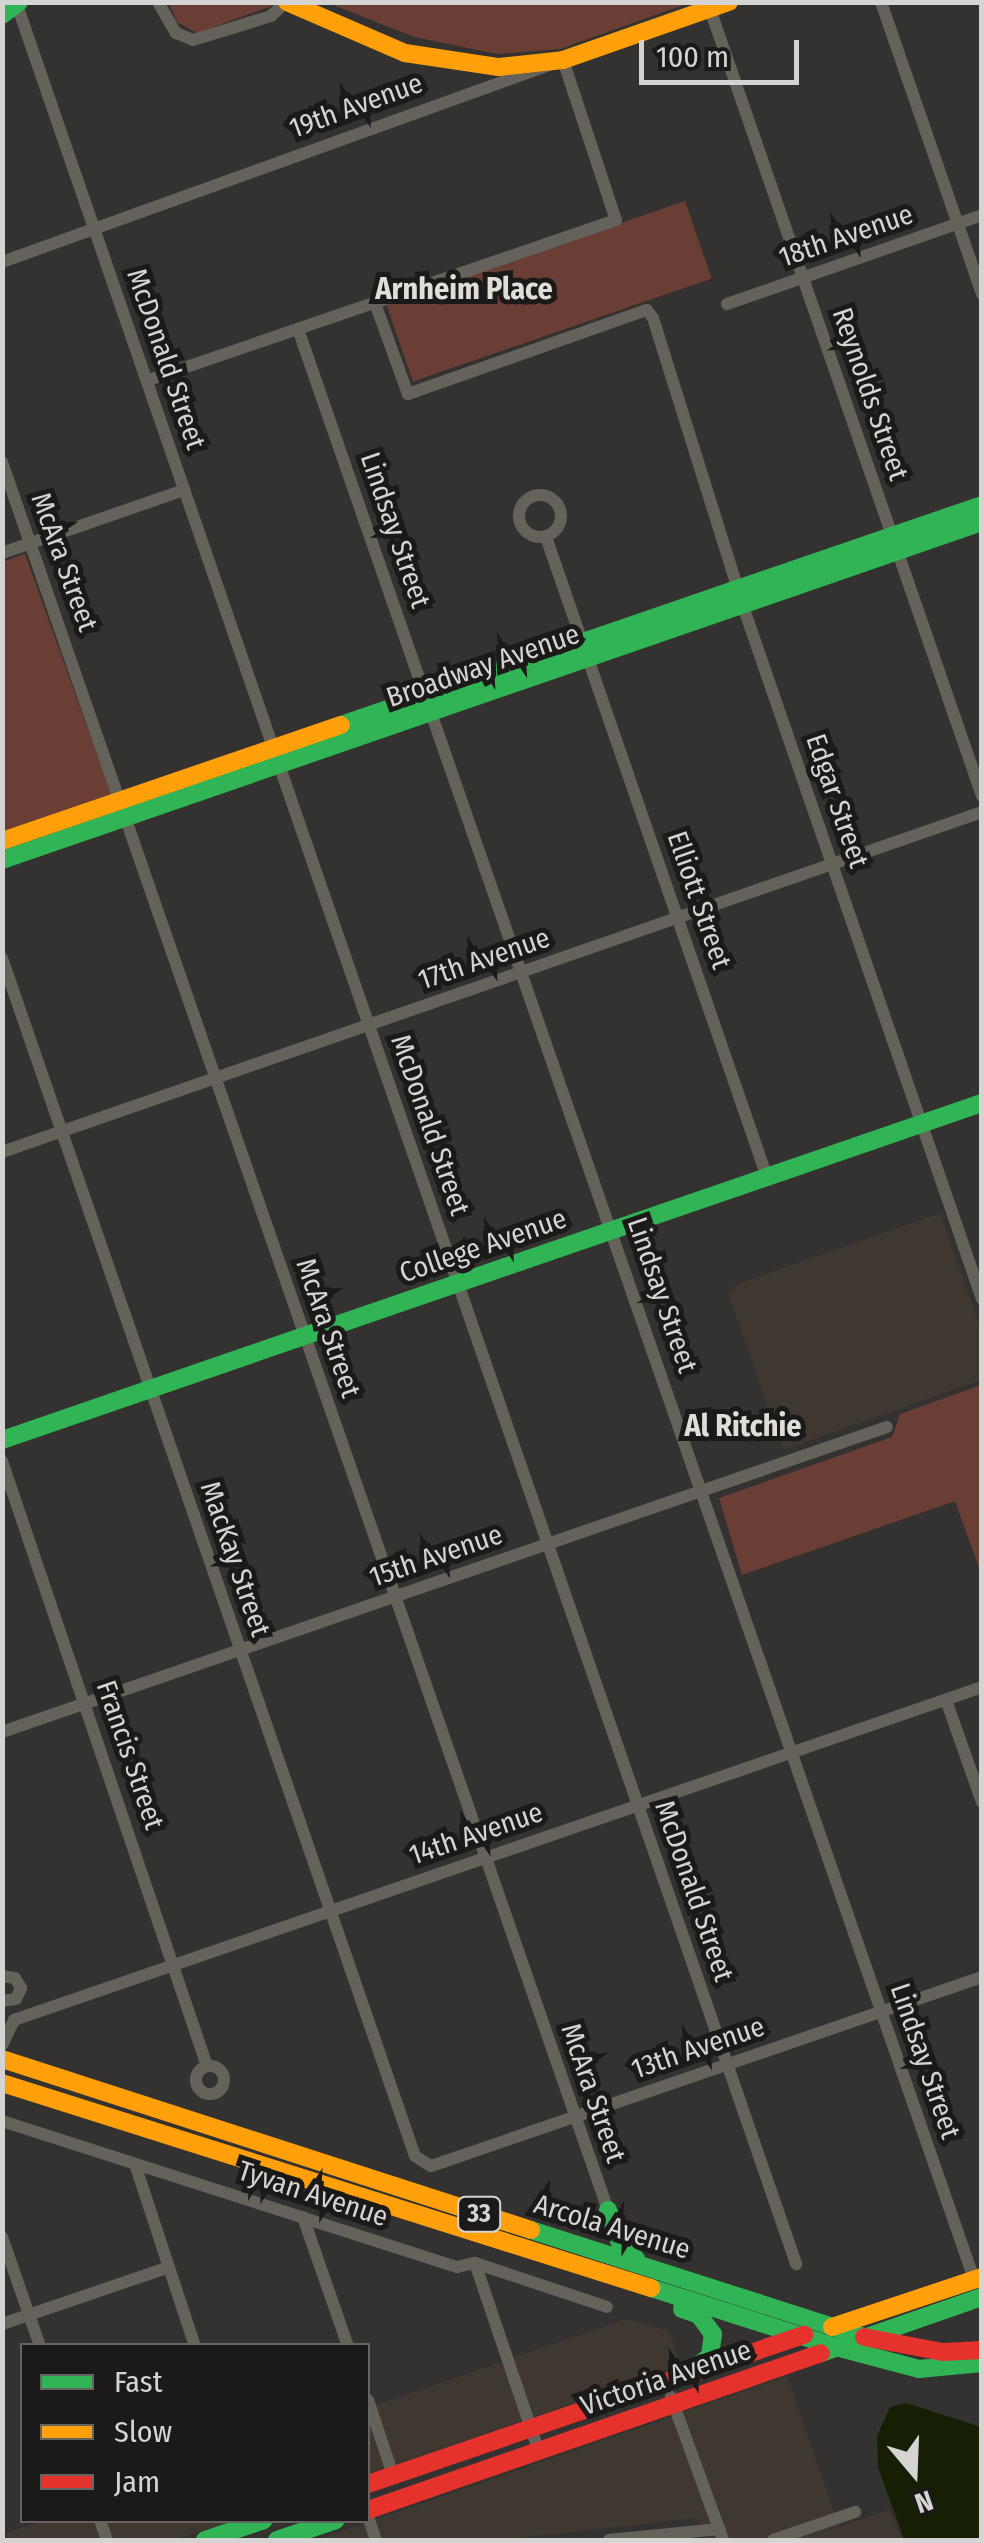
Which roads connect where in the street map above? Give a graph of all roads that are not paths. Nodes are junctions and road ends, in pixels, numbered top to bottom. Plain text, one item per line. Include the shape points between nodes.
1 (158, 2) edge
2 (286, 2) edge
3 (729, 2) edge
4 (882, 2) edge
5 (14, 6) edge
6 (710, 9) junction
7 (563, 60) junction
8 (982, 216) edge
9 (958, 223) junction
10 (94, 228) junction
11 (2, 262) edge
12 (803, 278) junction
13 (982, 294) edge
14 (375, 302) junction
15 (727, 304) dead end
16 (298, 329) junction
17 (147, 381) junction
18 (2, 462) edge
19 (184, 490) junction
20 (982, 505) edge
21 (982, 522) edge
22 (546, 536) dead end
23 (31, 543) junction
24 (895, 544) junction
25 (2, 553) edge
26 (741, 586) junction
27 (743, 606) junction
28 (584, 650) junction
29 (426, 694) junction
30 (432, 713) junction
31 (273, 746) junction
32 (280, 766) junction
33 (982, 796) edge
34 (124, 809) junction
35 (982, 812) edge
36 (2, 841) edge
37 (2, 860) edge
38 (832, 864) junction
39 (678, 918) junction
40 (2, 958) edge
41 (525, 971) junction
42 (370, 1024) junction
43 (215, 1078) junction
44 (982, 1104) edge
45 (922, 1124) junction
46 (61, 1132) junction
47 (2, 1152) edge
48 (767, 1177) junction
49 (614, 1230) junction
50 (458, 1283) junction
51 (982, 1299) edge
52 (304, 1336) junction
53 (152, 1389) junction
54 (886, 1427) dead end
55 (2, 1440) edge
56 (2, 1461) edge
57 (702, 1490) junction
58 (548, 1544) junction
59 (393, 1596) junction
60 (240, 1650) junction
61 (982, 1688) edge
62 (946, 1700) junction
63 (86, 1703) junction
64 (2, 1732) edge
65 (791, 1752) junction
66 (982, 1802) edge
67 (638, 1806) junction
68 (484, 1858) junction
69 (333, 1910) junction
70 (176, 1964) junction
71 (3, 1976) edge
72 (982, 1976) edge
73 (2, 2001) edge
74 (881, 2011) junction
75 (2, 2045) edge
76 (2, 2058) edge
77 (727, 2064) junction
78 (207, 2066) dead end
79 (2, 2084) edge
80 (575, 2116) junction
81 (2, 2121) edge
82 (135, 2164) junction
83 (431, 2166) joint
84 (608, 2210) junction
85 (303, 2217) junction
86 (2, 2237) edge
87 (566, 2240) junction
88 (474, 2263) junction
89 (641, 2263) junction
90 (796, 2264) dead end
91 (169, 2267) junction
92 (616, 2282) junction
93 (979, 2284) edge
94 (607, 2307) dead end
95 (29, 2315) junction
96 (2, 2324) edge
97 (836, 2326) junction
98 (802, 2336) junction
99 (864, 2337) junction
100 (39, 2343) edge
101 (194, 2343) edge
102 (347, 2343) edge
103 (836, 2348) junction
104 (982, 2350) edge
105 (982, 2363) edge
106 (673, 2380) junction
107 (674, 2405) junction
108 (370, 2406) edge
109 (530, 2429) junction
110 (539, 2452) junction
111 (394, 2475) junction
112 (370, 2483) edge
113 (370, 2512) edge
114 (855, 2512) dead end
115 (327, 2523) edge
116 (258, 2526) edge
117 (721, 2535) edge
118 (205, 2540) edge
119 (277, 2540) edge
120 (609, 2540) edge
121 (773, 2540) edge

1 - 2 street via 176,33 194,40 271,16
2 - 7 main road via 430,60 499,67
3 - 6 main road, 19th Avenue
4 - 9 street
5 - 10 street, McDonald Street
6 - 7 main road, 19th Avenue
6 - 12 street, Reynolds Street
7 - 10 street, 19th Avenue
7 - 14 street via 616,220
8 - 9 street, 18th Avenue
9 - 12 street, 18th Avenue
9 - 13 street
10 - 11 street, 19th Avenue
10 - 17 street, McDonald Street
12 - 15 street, 18th Avenue
12 - 24 street, Reynolds Street
14 - 16 street
14 - 26 street, Edgar Street via 408,394 648,310
16 - 17 street
16 - 29 street, Lindsay Street
17 - 19 street, McDonald Street
18 - 23 street, McAra Street
19 - 23 street
19 - 31 street, McDonald Street
20 - 24 main road, Broadway Avenue
21 - 24 main road, Broadway Avenue
22 - 28 street, Elliott Street
23 - 25 street
23 - 34 street, McAra Street
24 - 26 main road, Broadway Avenue
24 - 27 main road, Broadway Avenue
24 - 33 street, Reynolds Street
26 - 27 street, Edgar Street
26 - 28 main road, Broadway Avenue
27 - 28 main road, Broadway Avenue
27 - 38 street, Edgar Street
28 - 29 main road, Broadway Avenue
28 - 30 main road, Broadway Avenue
28 - 39 street, Elliott Street
29 - 30 street, Lindsay Street
29 - 31 main road, Broadway Avenue
30 - 32 main road, Broadway Avenue
30 - 41 street, Lindsay Street
31 - 32 street, McDonald Street
31 - 34 main road, Broadway Avenue
32 - 34 main road, Broadway Avenue
32 - 42 street, McDonald Street
34 - 36 main road, Broadway Avenue
34 - 37 main road, Broadway Avenue
34 - 43 street, McAra Street
35 - 38 street, 17th Avenue
38 - 39 street, 17th Avenue
38 - 45 street, Edgar Street
39 - 41 street, 17th Avenue
39 - 48 street, Elliott Street
40 - 46 street, MacKay Street
41 - 42 street, 17th Avenue
41 - 49 street, Lindsay Street
42 - 43 street, 17th Avenue
42 - 50 street, McDonald Street
43 - 46 street, 17th Avenue
43 - 52 street, McAra Street
44 - 45 main road, College Avenue
45 - 48 main road, College Avenue
45 - 51 street, Edgar Street
46 - 47 street, 17th Avenue
46 - 53 street, MacKay Street
48 - 49 main road, College Avenue
49 - 50 main road, College Avenue
49 - 57 street, Lindsay Street
50 - 52 main road, College Avenue
50 - 58 street, McDonald Street
52 - 53 main road, College Avenue
52 - 59 street, McAra Street
53 - 55 main road, College Avenue
53 - 60 street, MacKay Street
54 - 57 street, 15th Avenue
56 - 63 street, Francis Street
57 - 58 street, 15th Avenue
57 - 65 street, Lindsay Street
58 - 59 street, 15th Avenue
58 - 67 street, McDonald Street
59 - 60 street, 15th Avenue
59 - 68 street, McAra Street
60 - 63 street, 15th Avenue
60 - 69 street, MacKay Street
61 - 62 street, 14th Avenue
62 - 65 street, 14th Avenue
62 - 66 street
63 - 64 street, 15th Avenue
63 - 70 street, Francis Street
65 - 67 street, 14th Avenue
65 - 74 street, Lindsay Street
67 - 68 street, 14th Avenue
67 - 77 street, McDonald Street
68 - 69 street, 14th Avenue
68 - 80 street, McAra Street
69 - 70 street, 14th Avenue
69 - 83 street, MacKay Street via 415,2156
70 - 75 street, 14th Avenue via 14,2020
70 - 78 street, Francis Street
71 - 73 street via 21,1988 16,1999
72 - 74 street, 13th Avenue
74 - 77 street, 13th Avenue
74 - 93 street, Lindsay Street
76 - 87 main road, Arcola Avenue / 33
77 - 80 street, 13th Avenue
77 - 90 street, McDonald Street
79 - 92 main road, Arcola Avenue / 33
80 - 83 street, 13th Avenue
80 - 84 street, McAra Street
81 - 82 street, Tyvan Avenue
82 - 85 street, Tyvan Avenue
82 - 91 street
84 - 87 main road via 591,2234
84 - 89 main road via 621,2246
85 - 88 street, Tyvan Avenue via 457,2267
85 - 102 street
86 - 95 street
87 - 89 main road, Arcola Avenue / 33
88 - 94 street, Tyvan Avenue
88 - 109 street
89 - 97 main road, Arcola Avenue / 33
91 - 95 street
91 - 101 street
92 - 98 main road, Arcola Avenue / 33
92 - 106 main road via 707,2323 710,2356
93 - 97 main road, Victoria Avenue
93 - 99 main road, Victoria Avenue
95 - 96 street
95 - 100 street
97 - 98 main road, Victoria Avenue
97 - 99 main road, Arcola Avenue / 33
98 - 103 main road, Arcola Avenue / 33
98 - 106 main road, Victoria Avenue
99 - 103 main road, Victoria Avenue
99 - 104 main road, Arcola Avenue via 943,2352
103 - 105 main road, Arcola Avenue via 920,2369
103 - 107 main road, Victoria Avenue
106 - 107 street
106 - 109 main road, Victoria Avenue
107 - 110 main road, Victoria Avenue
107 - 117 street
108 - 111 street
109 - 110 street
109 - 111 main road, Victoria Avenue
110 - 113 main road, Victoria Avenue
111 - 112 main road, Victoria Avenue
114 - 121 street
115 - 119 main road
116 - 118 main road
117 - 120 street

